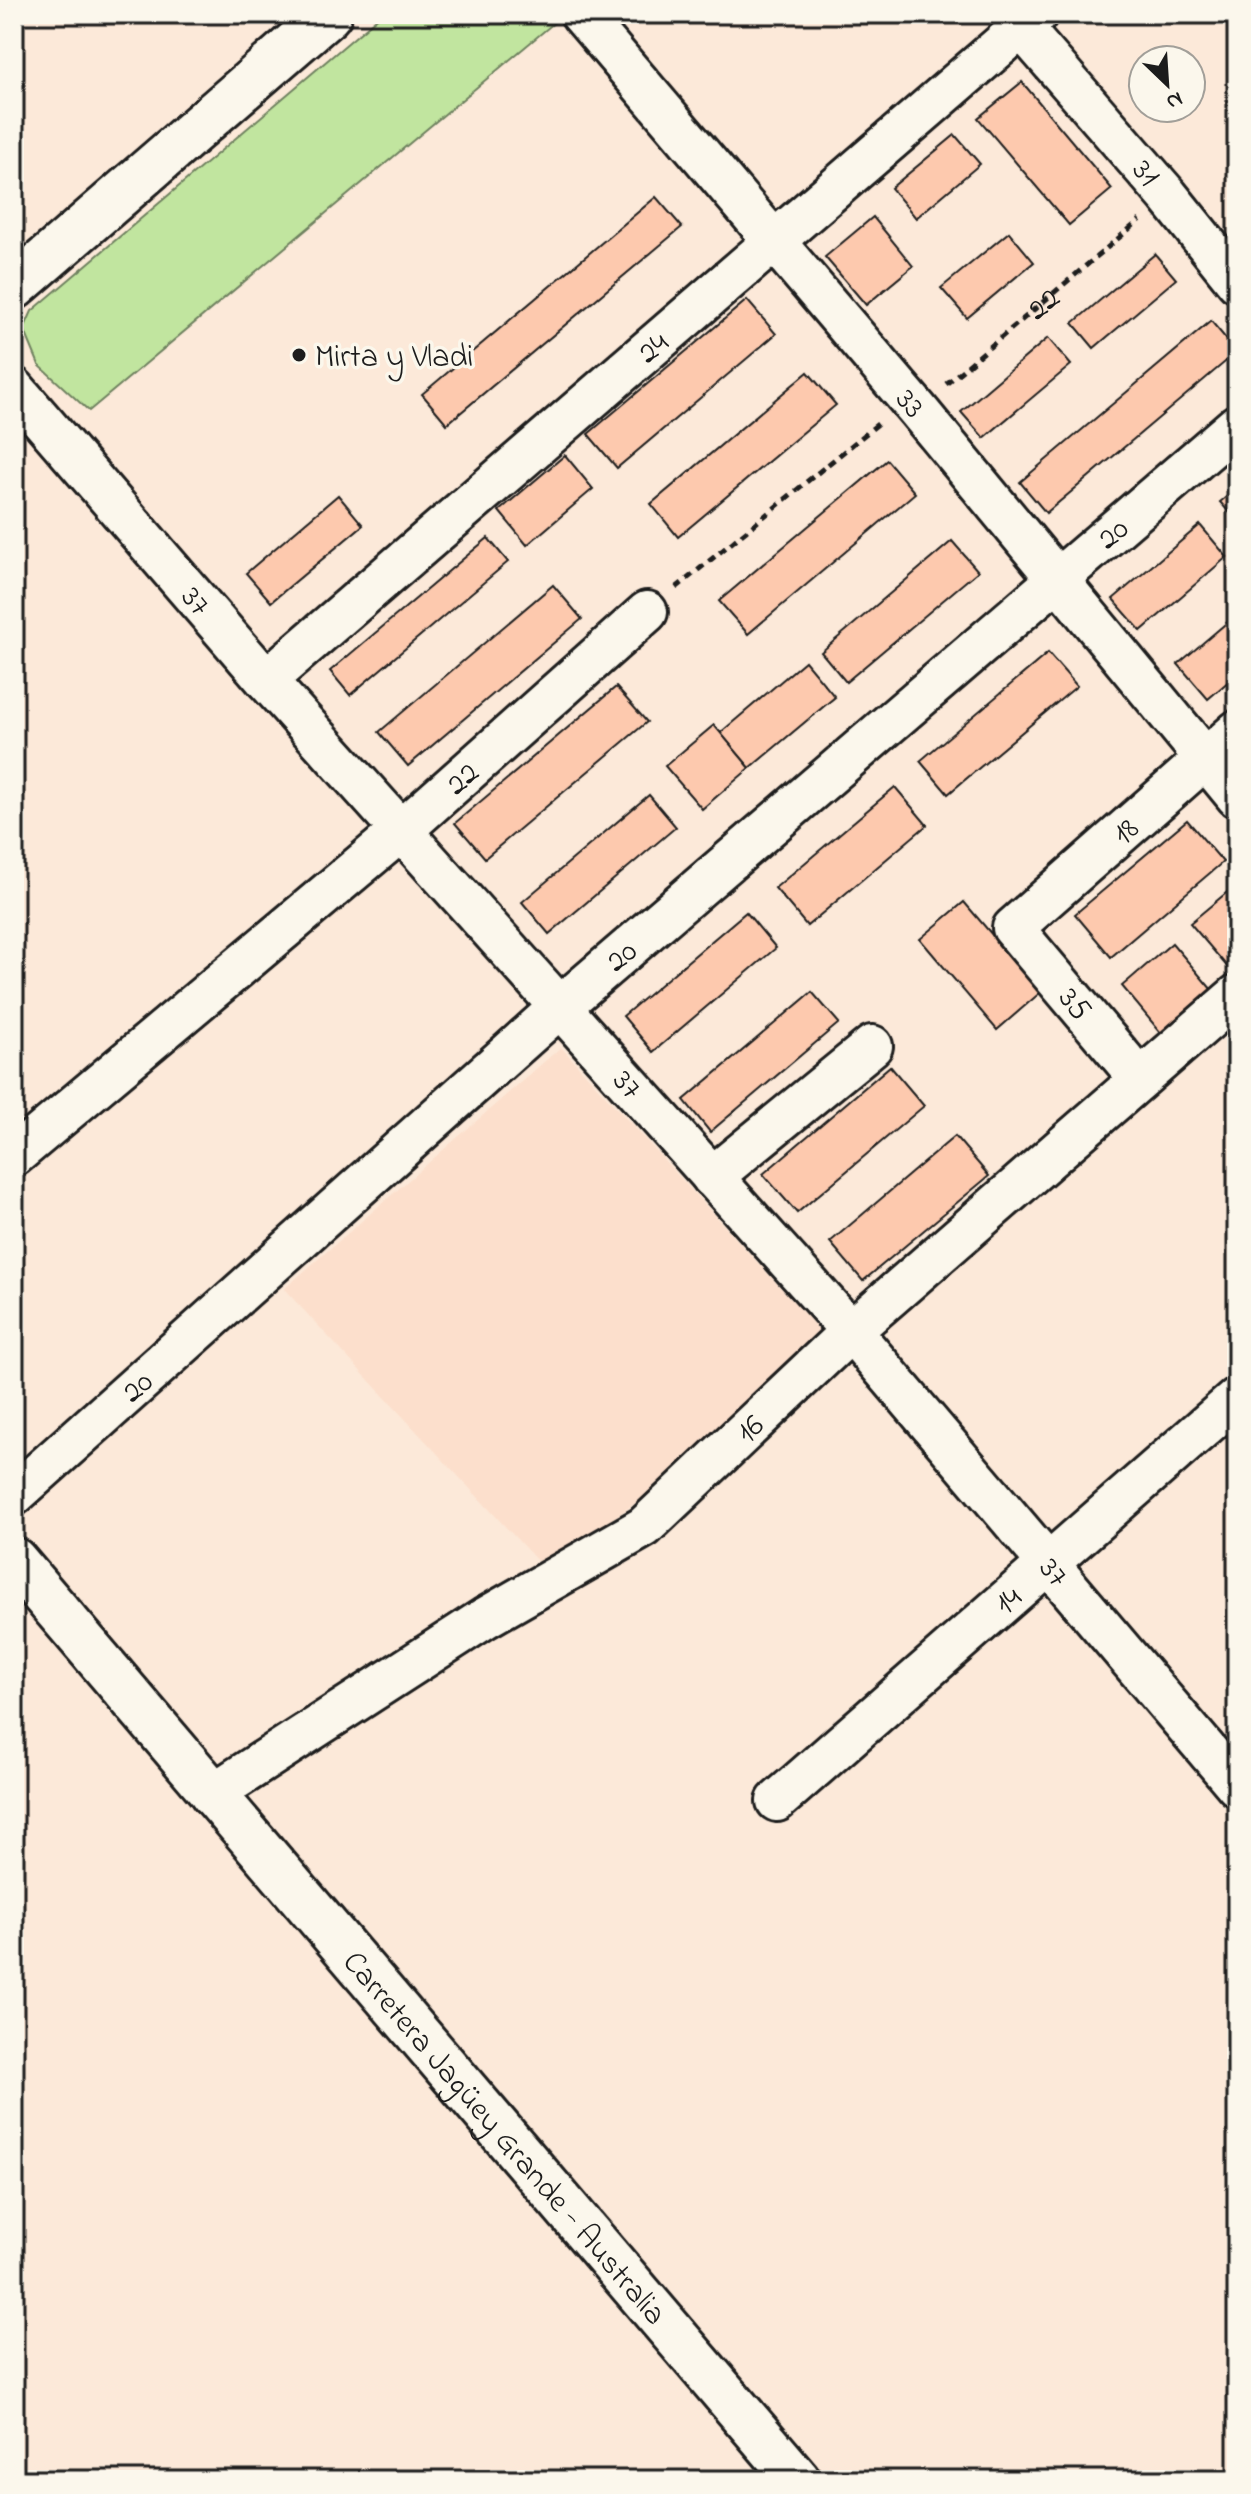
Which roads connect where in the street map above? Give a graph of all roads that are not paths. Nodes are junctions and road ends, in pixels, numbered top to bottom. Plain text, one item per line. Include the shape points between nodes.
1 (329, 14) edge
2 (581, 14) edge
3 (1029, 21) edge
4 (773, 241) junction
5 (1237, 282) edge
6 (14, 287) edge
7 (14, 388) edge
8 (1237, 425) edge
9 (1057, 579) junction
10 (647, 612) road end
11 (266, 680) junction
12 (1237, 731) edge
13 (1204, 759) junction
14 (1237, 797) edge
15 (401, 831) junction
16 (1013, 928) joint
17 (1237, 995) edge
18 (561, 1006) junction
19 (872, 1046) dead end
20 (1140, 1079) junction
21 (14, 1156) edge
22 (712, 1177) junction
23 (851, 1331) junction
24 (1237, 1398) edge
25 (14, 1495) edge
26 (14, 1560) edge
27 (1047, 1561) junction
28 (1237, 1786) edge
29 (211, 1795) junction
30 (777, 1801) dead end
31 (798, 2480) edge

1 - 6 main road
2 - 4 street, 33
3 - 4 street, 24
3 - 5 street, 31
4 - 9 street, 33
4 - 11 street, 24
7 - 11 street, 37
8 - 9 street, 20
9 - 13 street, 33
9 - 18 street, 20
10 - 15 street, 22
11 - 15 street, 37
12 - 13 street, 18
13 - 14 street, 33
13 - 16 street, 18
15 - 18 street, 37
15 - 21 street, 22
16 - 20 street, 35
17 - 20 street, 16
18 - 22 street, 37
18 - 25 street, 20
19 - 22 street
20 - 23 street, 16
22 - 23 street, 37
23 - 27 street, 37
23 - 29 street, 16 via 644,1527 485,1618
24 - 27 street, 14
26 - 29 main road, Carretera Jagüey Grande - Australia
27 - 28 street, 37
27 - 30 street, 14
29 - 31 main road, Carretera Jagüey Grande - Australia

